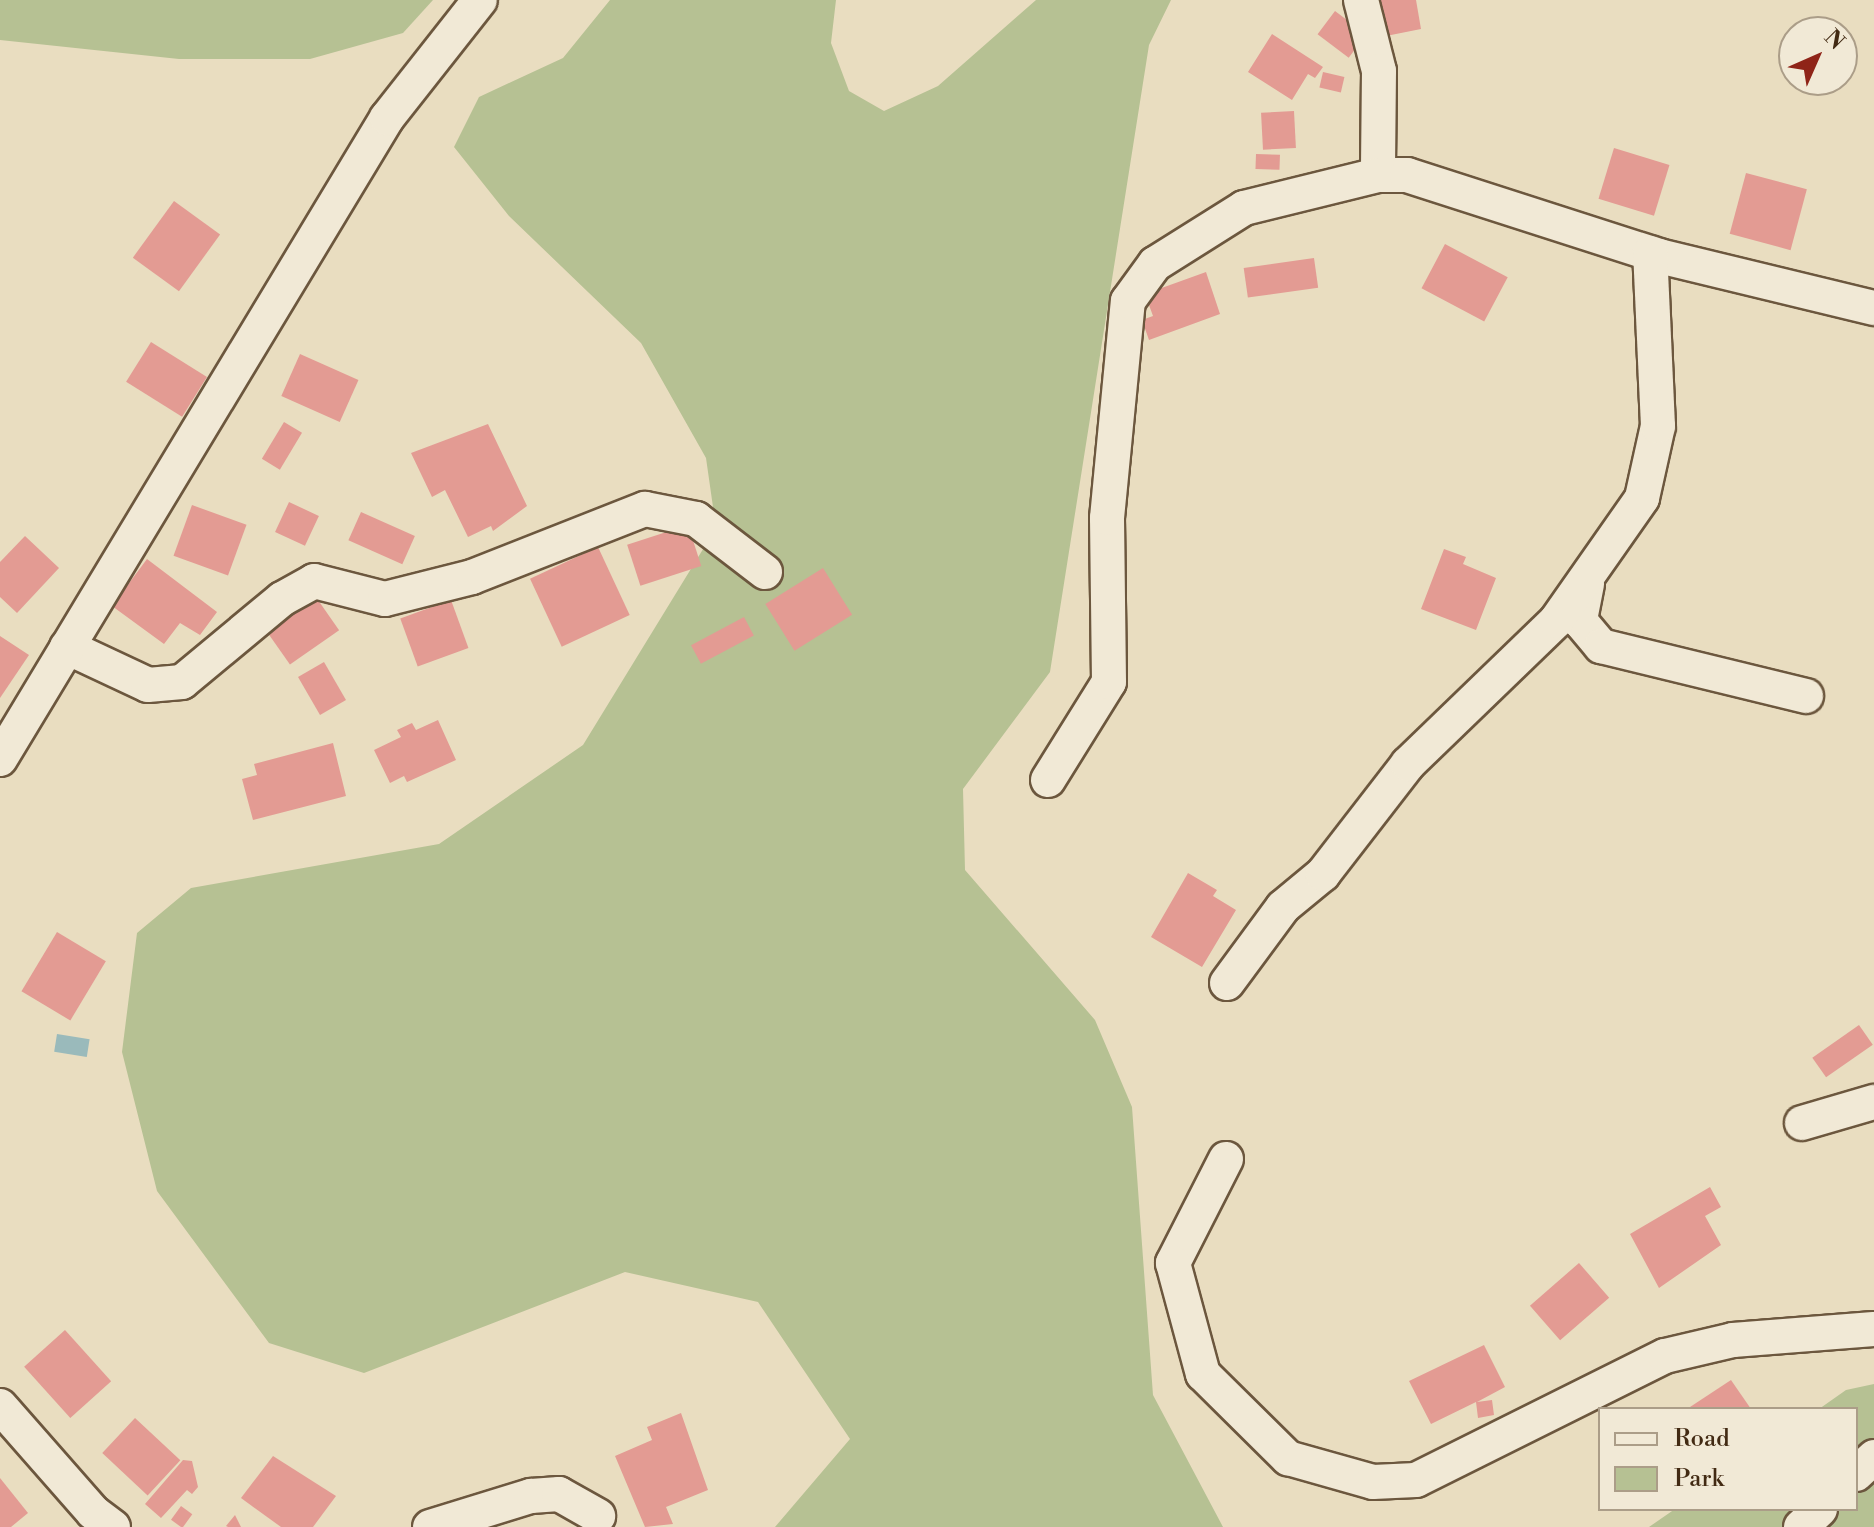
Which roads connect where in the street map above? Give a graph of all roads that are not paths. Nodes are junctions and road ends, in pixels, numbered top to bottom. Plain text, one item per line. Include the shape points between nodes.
1 (480, 0) edge
2 (1361, 0) edge
3 (1378, 175) junction
4 (1650, 253) junction
5 (1874, 308) edge
6 (765, 572) dead end
7 (1587, 584) junction
8 (67, 647) junction
9 (1806, 696) dead end
10 (0, 759) edge
11 (1048, 780) dead end
12 (1227, 983) dead end
13 (1874, 1102) edge
14 (1802, 1123) dead end
15 (1226, 1159) dead end
16 (1874, 1329) edge
17 (0, 1406) edge
18 (1874, 1457) edge
19 (1858, 1472) edge
20 (1818, 1511) edge
21 (598, 1516) dead end
22 (100, 1522) edge
23 (430, 1527) edge
24 (1801, 1527) edge

1 - 8 street via 387,118
2 - 3 street via 1379,71
3 - 4 street via 1407,175
3 - 11 street via 1244,208 1155,264 1128,301 1107,518 1109,682
4 - 5 street
4 - 7 street via 1658,426 1642,498
6 - 8 street via 696,519 645,509 472,577 385,599 314,581 282,599 182,682 148,685
7 - 9 street via 1580,621 1601,646
7 - 12 street via 1556,621 1408,764 1323,874 1283,907
8 - 10 street
13 - 14 street
15 - 16 street via 1173,1263 1203,1374 1288,1458 1373,1482 1416,1480 1665,1356 1733,1340
17 - 22 street
18 - 19 street
20 - 24 street
21 - 23 street via 559,1494 531,1496

